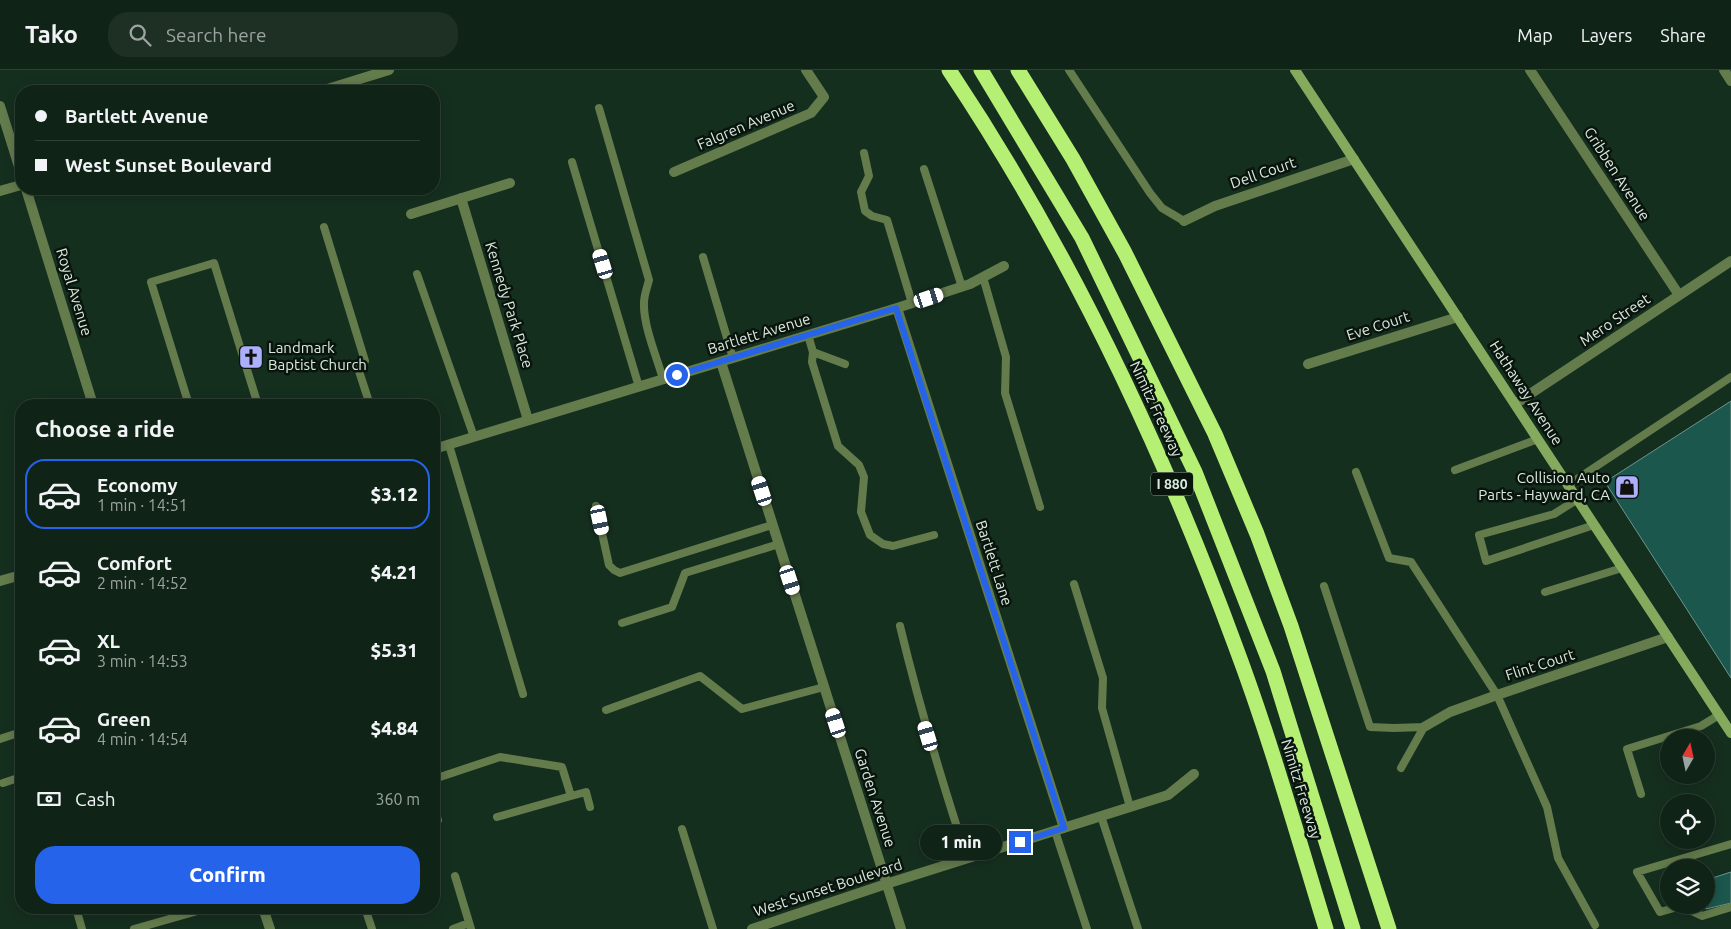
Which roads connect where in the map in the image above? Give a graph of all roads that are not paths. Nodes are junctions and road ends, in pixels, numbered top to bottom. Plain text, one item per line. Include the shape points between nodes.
1 (389, 70) edge
2 (806, 70) edge
3 (949, 70) edge
4 (981, 70) edge
5 (1018, 70) edge
6 (1069, 70) edge
7 (1295, 70) edge
8 (1530, 70) edge
9 (1724, 70) edge
10 (1731, 81) edge
11 (340, 85) edge
12 (0, 106) edge
13 (599, 108) dead end
14 (864, 153) dead end
15 (15, 154) edge
16 (1354, 159) junction
17 (572, 162) dead end
18 (924, 169) dead end
19 (674, 172) dead end
20 (510, 183) dead end
21 (15, 187) edge
22 (0, 191) edge
23 (28, 195) edge
24 (461, 198) junction
25 (411, 214) dead end
26 (1184, 220) joint
27 (324, 228) dead end
28 (702, 257) dead end
29 (1731, 261) edge
30 (1004, 266) dead end
31 (417, 274) dead end
32 (983, 277) junction
33 (962, 287) junction
34 (1679, 295) junction
35 (912, 303) junction
36 (896, 308) junction
37 (1458, 317) junction
38 (808, 335) junction
39 (814, 352) junction
40 (733, 358) junction
41 (721, 362) junction
42 (845, 364) dead end
43 (1308, 364) dead end
44 (1731, 377) edge
45 (663, 380) junction
46 (639, 387) junction
47 (91, 399) edge
48 (187, 399) edge
49 (256, 399) edge
50 (368, 399) edge
51 (1515, 404) junction
52 (528, 420) junction
53 (474, 437) junction
54 (1538, 439) junction
55 (449, 445) junction
56 (440, 447) edge
57 (1455, 470) dead end
58 (1356, 472) dead end
59 (1568, 485) junction
60 (1578, 499) junction
61 (596, 506) dead end
62 (1040, 507) dead end
63 (772, 525) junction
64 (1594, 525) junction
65 (934, 536) dead end
66 (779, 544) junction
67 (1622, 568) junction
68 (15, 576) edge
69 (0, 580) edge
70 (1074, 584) dead end
71 (1324, 586) dead end
72 (1545, 592) dead end
73 (622, 623) dead end
74 (900, 626) dead end
75 (1668, 638) junction
76 (824, 687) junction
77 (523, 694) dead end
78 (1497, 695) junction
79 (606, 710) dead end
80 (1719, 715) junction
81 (1424, 727) junction
82 (1731, 733) edge
83 (15, 734) edge
84 (0, 739) edge
85 (1401, 768) dead end
86 (1194, 774) dead end
87 (440, 777) edge
88 (15, 779) edge
89 (3, 782) dead end
90 (1641, 794) dead end
91 (571, 796) junction
92 (590, 807) dead end
93 (1130, 807) junction
94 (1101, 816) junction
95 (497, 817) dead end
96 (682, 829) dead end
97 (1059, 829) junction
98 (1731, 844) edge
99 (967, 858) junction
100 (1681, 859) edge
101 (1660, 865) edge
102 (455, 876) dead end
103 (886, 884) junction
104 (1731, 906) edge
105 (1660, 912) edge
106 (1715, 912) edge
107 (78, 914) edge
108 (187, 914) edge
109 (265, 914) edge
110 (367, 914) edge
111 (470, 926) edge
112 (1595, 926) dead end
113 (82, 929) edge
114 (134, 929) edge
115 (270, 929) edge
116 (372, 929) edge
117 (453, 929) edge
118 (713, 929) edge
119 (752, 929) edge
120 (901, 929) edge
121 (1087, 929) edge
122 (1138, 929) edge
123 (1326, 929) edge
124 (1353, 929) edge
125 (1390, 929) edge

1 - 11 street
2 - 19 street, Falgren Avenue via 824,97 811,113
3 - 123 highway, Nimitz Freeway / I 880 via 1072,276 1159,454 1236,646
4 - 124 highway, I 880 via 1082,238 1195,472 1272,671
5 - 125 highway via 1073,159 1125,253 1214,434 1257,534 1291,626
6 - 26 lane via 1150,193 1162,208
7 - 16 street, Hathaway Avenue
8 - 34 street, Gribben Avenue
9 - 10 street
12 - 15 street
13 - 45 lane via 649,280 644,295 646,320
14 - 35 lane via 869,176 861,192 862,202 865,211 887,220
16 - 26 street, Dell Court via 1215,206
16 - 37 street, Hathaway Avenue
17 - 46 lane
18 - 33 lane
20 - 24 street
21 - 22 street
23 - 47 street, Royal Avenue
24 - 25 street
24 - 52 street, Kennedy Park Place
27 - 50 lane via 365,360 357,365
28 - 40 lane
29 - 34 street, Mero Street
30 - 32 street, Bartlett Avenue
31 - 53 lane
32 - 33 street, Bartlett Avenue
32 - 62 lane via 1006,357 1005,393
33 - 35 street, Bartlett Avenue
34 - 51 street, Mero Street
35 - 36 street, Bartlett Avenue
36 - 38 street, Bartlett Avenue
36 - 97 street, Bartlett Lane
37 - 43 street, Eve Court
37 - 51 street, Hathaway Avenue
38 - 39 lane
38 - 40 street, Bartlett Avenue
39 - 42 lane
39 - 65 lane via 812,362 838,446 859,465 864,477 861,512 870,535 883,544 893,546
40 - 41 street, Bartlett Avenue
41 - 45 street, Bartlett Avenue
41 - 63 street, Garden Avenue
44 - 59 lane
45 - 46 street, Bartlett Avenue
46 - 52 street, Bartlett Avenue
48 - 49 lane via 151,282 214,263
51 - 54 street, Hathaway Avenue
52 - 53 street, Bartlett Avenue
53 - 55 street, Bartlett Avenue
54 - 57 lane
54 - 59 street, Hathaway Avenue
55 - 56 street, Bartlett Avenue
55 - 77 lane
58 - 78 lane via 1389,558 1411,562
59 - 60 street, Hathaway Avenue
60 - 64 street, Hathaway Avenue
60 - 64 lane via 1554,514 1479,536 1486,561
61 - 63 lane via 609,565 620,573
63 - 66 street, Garden Avenue
64 - 67 street, Hathaway Avenue
66 - 73 lane via 685,574 672,607
66 - 76 street, Garden Avenue
67 - 72 lane
67 - 75 street, Hathaway Avenue
68 - 69 street
70 - 93 lane via 1103,678 1102,708
71 - 81 lane via 1370,727
74 - 99 lane via 921,711
75 - 78 street, Flint Court
75 - 80 street, Hathaway Avenue
76 - 79 lane via 742,709 700,676
76 - 103 street, Garden Avenue
78 - 81 street, Flint Court via 1450,712
78 - 112 lane via 1547,807 1558,858
80 - 82 street, Hathaway Avenue
80 - 90 lane via 1701,726 1627,749
81 - 85 lane
83 - 84 lane
86 - 93 street, West Sunset Boulevard via 1168,795
87 - 91 lane via 500,757 562,767
88 - 89 lane
91 - 92 lane via 586,792
91 - 95 lane
93 - 94 street, West Sunset Boulevard
94 - 97 street, West Sunset Boulevard
94 - 122 lane
96 - 118 lane
97 - 99 street, West Sunset Boulevard
97 - 121 lane
98 - 100 lane
99 - 103 street, West Sunset Boulevard
101 - 105 lane via 1637,872
102 - 111 lane
103 - 119 street, West Sunset Boulevard
103 - 120 street, Garden Avenue
104 - 106 lane
107 - 113 lane
108 - 114 lane
109 - 115 street
110 - 116 lane
111 - 117 lane

